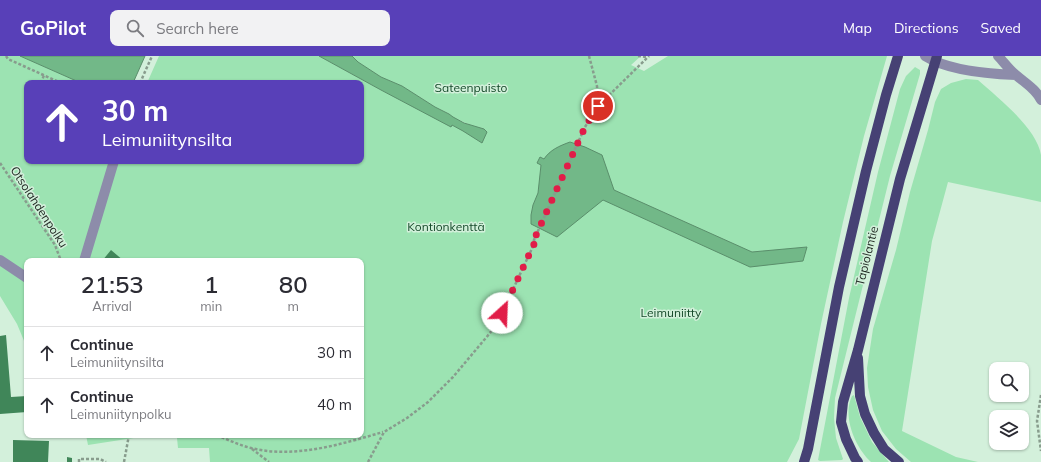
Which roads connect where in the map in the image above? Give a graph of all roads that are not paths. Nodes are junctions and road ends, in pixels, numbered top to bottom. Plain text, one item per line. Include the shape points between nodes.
1 (898, 56) edge
2 (925, 56) edge
3 (998, 56) edge
4 (936, 59) edge
5 (1016, 75) junction
6 (1041, 100) edge
7 (113, 164) edge
8 (85, 258) edge
9 (0, 260) edge
10 (24, 276) edge
11 (858, 350) junction
12 (804, 462) edge
13 (858, 462) edge
14 (899, 462) edge

1 - 12 main road, Tapiolantie via 870,156 839,286
2 - 4 street
3 - 5 street
4 - 5 street via 986,74
4 - 11 main road, Tapiolantie via 900,179
5 - 6 street via 1025,81
7 - 8 street
9 - 10 street
11 - 13 main road, Tapiolantie via 843,402 842,422 846,439
11 - 14 main road via 860,396 865,414 884,449

